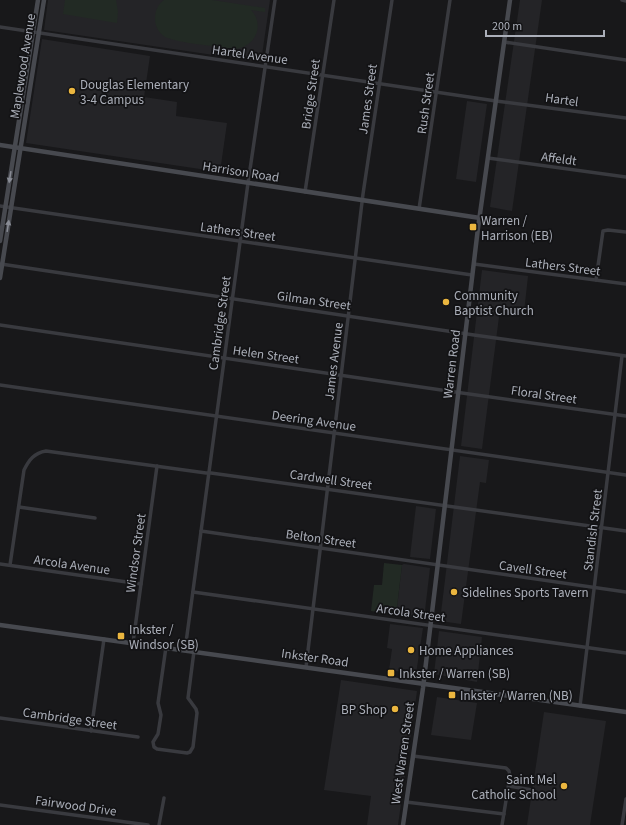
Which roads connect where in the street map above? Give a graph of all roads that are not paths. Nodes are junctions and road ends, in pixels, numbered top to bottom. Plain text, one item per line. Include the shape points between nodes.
1 (38, 0) edge
2 (44, 0) edge
3 (275, 0) edge
4 (334, 0) edge
5 (392, 0) edge
6 (450, 0) edge
7 (510, 0) edge
8 (622, 0) edge
9 (626, 1) edge
10 (0, 27) edge
11 (32, 32) junction
12 (39, 33) junction
13 (504, 42) junction
14 (626, 60) edge
15 (265, 66) junction
16 (323, 74) junction
17 (380, 83) junction
18 (437, 91) junction
19 (496, 100) junction
20 (626, 118) edge
21 (0, 145) edge
22 (17, 148) junction
23 (488, 158) junction
24 (626, 177) edge
25 (248, 183) junction
26 (305, 192) junction
27 (362, 200) junction
28 (3, 206) edge
29 (11, 208) junction
30 (419, 209) junction
31 (480, 218) junction
32 (626, 232) edge
33 (0, 241) edge
34 (240, 241) junction
35 (355, 258) junction
36 (1, 264) edge
37 (474, 264) junction
38 (472, 275) junction
39 (0, 278) edge
40 (596, 280) junction
41 (626, 284) edge
42 (232, 298) junction
43 (349, 316) junction
44 (0, 325) edge
45 (466, 333) junction
46 (624, 356) edge
47 (224, 358) junction
48 (341, 375) junction
49 (0, 385) edge
50 (458, 392) junction
51 (616, 414) junction
52 (216, 416) junction
53 (626, 416) edge
54 (334, 433) junction
55 (452, 450) junction
56 (157, 466) junction
57 (609, 472) junction
58 (209, 473) junction
59 (626, 475) edge
60 (328, 489) junction
61 (445, 505) junction
62 (19, 507) junction
63 (95, 518) dead end
64 (602, 527) junction
65 (201, 531) junction
66 (626, 531) edge
67 (320, 548) junction
68 (0, 564) edge
69 (438, 565) junction
70 (10, 566) junction
71 (142, 584) junction
72 (595, 588) junction
73 (193, 592) junction
74 (626, 592) edge
75 (313, 608) junction
76 (430, 624) junction
77 (0, 625) edge
78 (104, 638) junction
79 (133, 643) junction
80 (166, 647) junction
81 (588, 648) junction
82 (185, 650) junction
83 (194, 651) junction
84 (626, 653) edge
85 (306, 667) junction
86 (423, 683) junction
87 (580, 706) junction
88 (626, 712) edge
89 (0, 718) edge
90 (91, 731) junction
91 (138, 737) dead end
92 (413, 756) junction
93 (508, 786) junction
94 (532, 790) dead end
95 (164, 798) dead end
96 (626, 799) edge
97 (406, 802) junction
98 (0, 805) edge
99 (504, 814) junction
100 (148, 825) edge
101 (159, 825) edge
102 (403, 825) edge
103 (502, 825) edge
104 (622, 825) edge

1 - 11 main road, Maplewood Avenue
2 - 12 main road, Maplewood Avenue
3 - 15 street, Cambridge Street
4 - 16 street, Bridge Street
5 - 17 street, James Street
6 - 18 street, Rush Street
7 - 13 main road, Warren Road
8 - 9 street
10 - 11 street, Hartel Avenue
11 - 12 street, Hartel Avenue
11 - 22 main road, Maplewood Avenue
12 - 15 street, Hartel Avenue
12 - 22 main road, Maplewood Avenue
13 - 14 street
13 - 19 main road, Warren Road
15 - 16 street, Hartel Avenue
15 - 25 street, Cambridge Street
16 - 17 street, Hartel Avenue
16 - 26 street, Bridge Street
17 - 18 street, Hartel Avenue
17 - 27 street, James Street
18 - 19 street, Hartel Avenue
18 - 30 street, Rush Street
19 - 20 street, Hartel
19 - 23 main road, Warren Road
21 - 22 main road, Harrison Road
22 - 25 main road, Harrison Road
22 -> 28 main road, Maplewood Avenue
22 - 29 main road, Maplewood Avenue
23 - 24 street, Affeldt
23 - 31 main road, Warren Road
25 - 26 main road, Harrison Road
25 - 34 street, Cambridge Street
26 - 27 main road, Harrison Road
27 - 30 main road, Harrison Road
27 - 35 street, James Avenue
28 - 29 street, Lathers Street
28 - 33 main road, Maplewood Avenue
29 - 34 street, Lathers Street
36 -> 29 main road, Maplewood Avenue
30 - 31 main road, Harrison Road
31 - 37 main road, Warren Road
32 - 40 street via 605,230 602,234
34 - 35 street, Lathers Street
34 - 42 street, Cambridge Street
35 - 38 street, Lathers Street
35 - 43 street, James Avenue
36 - 39 main road, Maplewood Avenue
36 - 42 street, Gilman Street
37 - 38 main road, Warren Road
37 - 40 street, Lathers Street
38 - 45 main road, Warren Road
40 - 41 street, Lathers Street
42 - 43 street, Gilman Street
42 - 47 street, Cambridge Street
43 - 45 street, Gilman Street
43 - 48 street, James Avenue
44 - 47 street, Helen Street
45 - 46 street, Gilman Street
45 - 50 main road, Warren Road
46 - 51 street, Standish Street
47 - 48 street, Helen Street
47 - 52 street, Cambridge Street
48 - 50 street, Helen Street
48 - 54 street, James Avenue
49 - 52 street, Deering Avenue
50 - 51 street, Floral Street
50 - 55 main road, Warren Road
51 - 53 street, Floral Street
51 - 57 street, Standish Street
52 - 54 street, Deering Avenue
52 - 58 street, Cambridge Street
54 - 55 street, Deering Avenue
54 - 60 street, James Avenue
55 - 57 street, Deering Avenue
55 - 61 main road, Warren Road
56 - 58 street, Cardwell Street
56 - 62 street, Cardwell Street via 43,452 34,455 24,470
56 - 71 street, Windsor Street
57 - 59 street, Deering Avenue
57 - 64 street, Standish Street
58 - 60 street, Cardwell Street
58 - 65 street, Cambridge Street
60 - 61 street, Cardwell Street
60 - 67 street, James Avenue
61 - 64 street, Cardwell Street
61 - 69 main road, Warren Road
62 - 63 street
62 - 70 street
64 - 66 street, Cardwell Street
64 - 72 street, Standish Street
65 - 67 street, Belton Street
65 - 73 street, Cambridge Street
67 - 69 street, Belton Street
67 - 75 street, James Avenue
68 - 70 street, Arcola Avenue
69 - 72 street, Cavell Street
69 - 76 main road, Warren Road
70 - 71 street, Arcola Avenue
71 - 79 street, Windsor Street
72 - 74 street, Cavell Street
72 - 81 street, Standish Street
73 - 75 street, Arcola Street
73 - 82 street, Cambridge Street
75 - 76 street, Arcola Street
75 - 85 street, James Avenue
76 - 81 street, Arcola Street
76 - 86 main road, Warren Road
77 - 78 main road, Inkster Road
78 - 79 main road, Inkster Road
78 - 90 street
79 - 80 main road, Inkster Road
80 - 82 main road, Inkster Road
80 - 83 street via 158,705 161,715 158,734 153,741 157,749 187,753 193,748 197,713 188,698
81 - 84 street, Arcola Street
81 - 87 street, Standish Street
82 - 83 main road, Inkster Road
83 - 85 main road, Inkster Road
85 - 86 main road, Inkster Road
86 - 87 main road, Inkster Road
86 - 92 main road, West Warren Street
87 - 88 main road, Inkster Road
89 - 90 street, Cambridge Street
90 - 91 street, Cambridge Street
92 - 93 street via 504,767 510,774
92 - 97 main road, West Warren Street
93 - 94 street
93 - 99 street
95 - 101 street
96 - 104 street
97 - 99 street
97 - 102 main road, West Warren Street
98 - 100 street, Fairwood Drive
99 - 103 street

